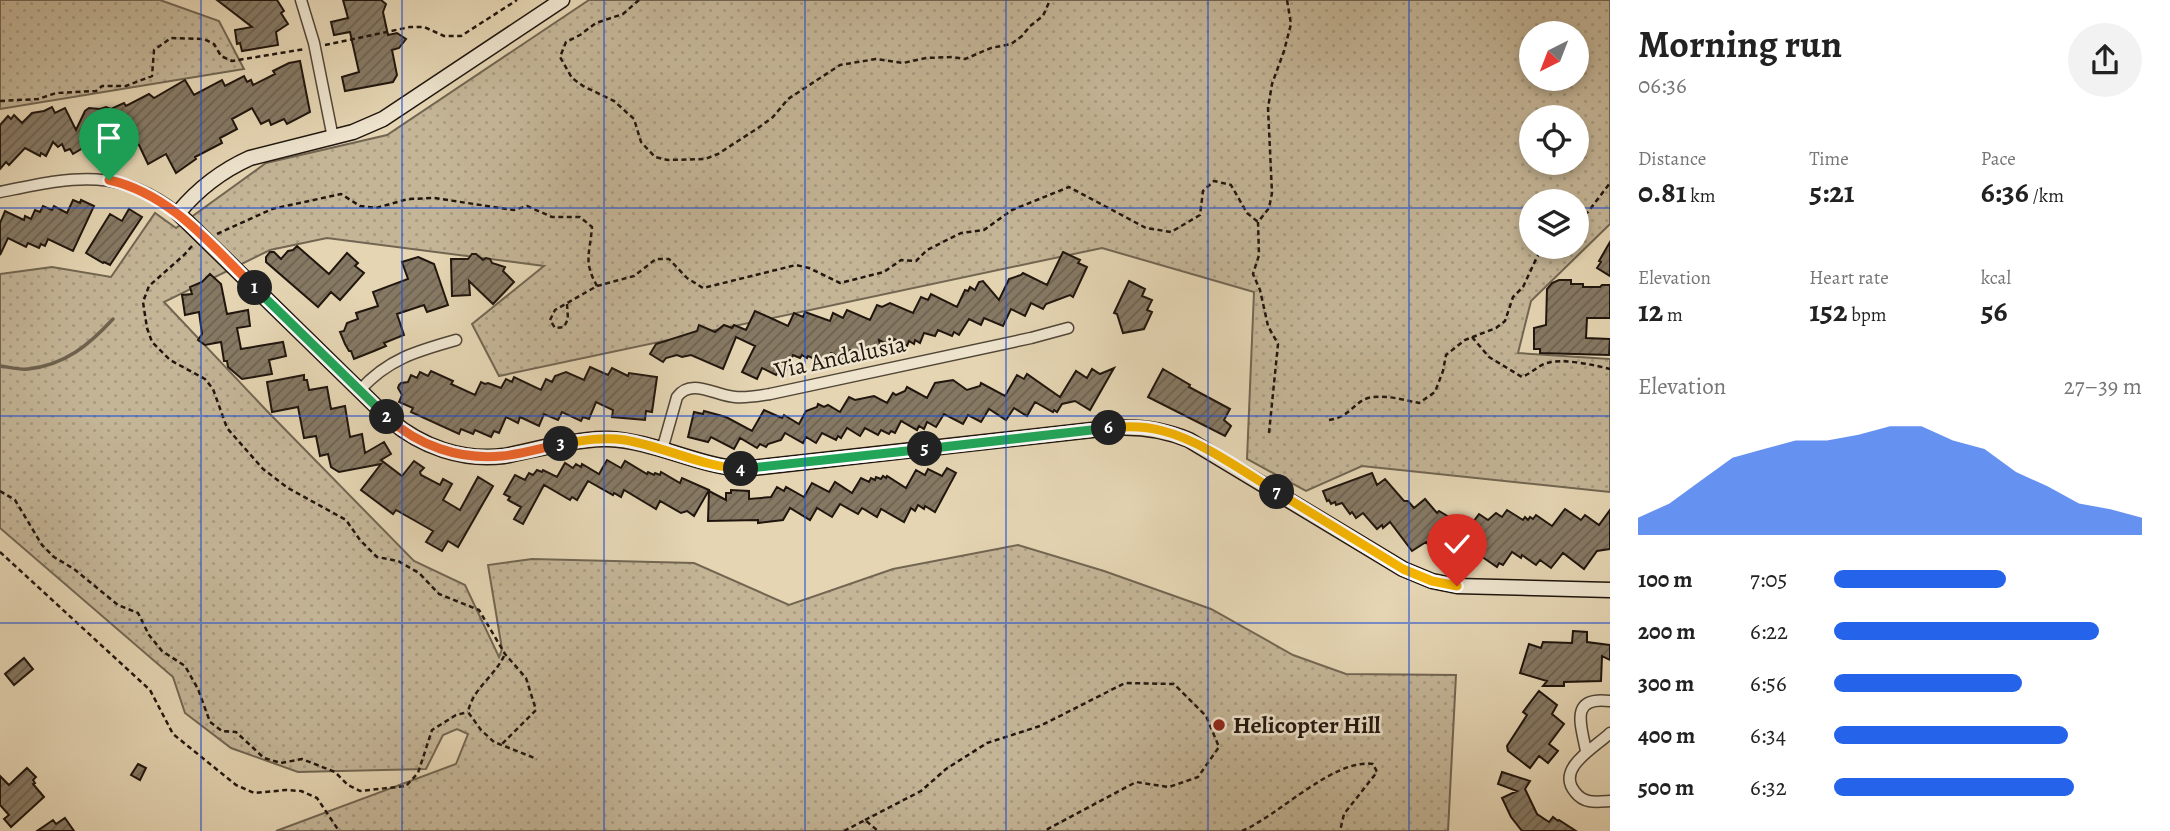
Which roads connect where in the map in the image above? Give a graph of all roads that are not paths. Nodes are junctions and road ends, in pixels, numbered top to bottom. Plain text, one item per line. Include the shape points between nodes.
1 (301, 0) edge
2 (562, 0) edge
3 (333, 138) junction
4 (0, 192) edge
5 (178, 213) junction
6 (1068, 328) dead end
7 (456, 341) dead end
8 (360, 390) junction
9 (662, 450) junction
10 (1610, 590) edge
11 (1610, 701) edge
12 (1610, 733) edge
13 (1586, 751) junction
14 (1610, 801) edge

1 - 3 street
2 - 3 street via 383,119
3 - 5 street via 265,152 236,164 209,182
4 - 5 street via 73,179 101,179 138,188
5 - 8 street
6 - 9 street, Via Andalusia via 769,394 732,397 687,389 677,397
7 - 8 street via 404,356
8 - 9 street via 411,436 463,455 505,456 598,439
9 - 10 street via 710,465 743,469 1110,428 1151,428 1189,440 1423,578 1468,587
11 - 13 street via 1583,706 1580,714
12 - 13 street
13 - 14 street via 1570,778 1572,790 1583,800

